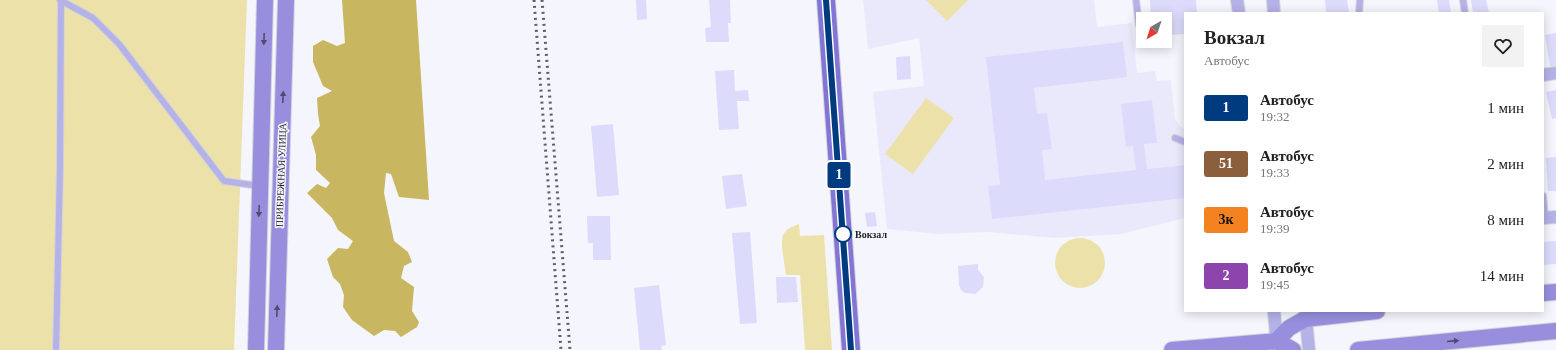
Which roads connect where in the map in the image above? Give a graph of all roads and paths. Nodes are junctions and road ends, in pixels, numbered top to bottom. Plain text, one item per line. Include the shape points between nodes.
1 (265, 0) edge
2 (286, 0) edge
3 (826, 0) edge
4 (1136, 0) edge
5 (1237, 0) edge
6 (1273, 0) edge
7 (1360, 0) edge
8 (1463, 0) edge
9 (61, 1) edge
10 (1137, 12) edge
11 (1239, 12) edge
12 (1274, 12) edge
13 (1359, 12) edge
14 (1465, 12) edge
15 (1556, 74) edge
16 (1544, 75) edge
17 (1175, 138) dead end
18 (1184, 142) edge
19 (260, 186) junction
20 (1544, 200) edge
21 (1548, 218) edge
22 (1556, 292) edge
23 (1544, 293) edge
24 (1274, 312) edge
25 (1359, 312) edge
26 (1305, 315) edge
27 (1556, 331) edge
28 (1277, 343) edge
29 (56, 350) edge
30 (256, 350) edge
31 (276, 350) edge
32 (851, 350) edge
33 (1172, 350) edge
34 (1293, 350) edge
35 (1309, 350) edge
36 (1358, 350) edge

1 -> 19 main road, ПРИБРЕЖНАЯ УЛИЦА
31 -> 2 main road, ПРИБРЕЖНАЯ УЛИЦА
3 - 32 main road
4 - 10 lane
5 - 11 street
6 - 12 street
7 - 13 lane
8 - 14 lane
9 - 19 lane via 93,18 119,44 224,180
9 - 29 lane
15 - 16 street
17 - 18 lane
19 -> 30 main road, ПРИБРЕЖНАЯ УЛИЦА
20 - 21 lane
22 - 23 main road
24 - 28 street
25 - 26 main road
26 - 28 main road via 1289,328
26 - 35 street
36 -> 27 main road
28 - 33 main road
28 - 34 main road

